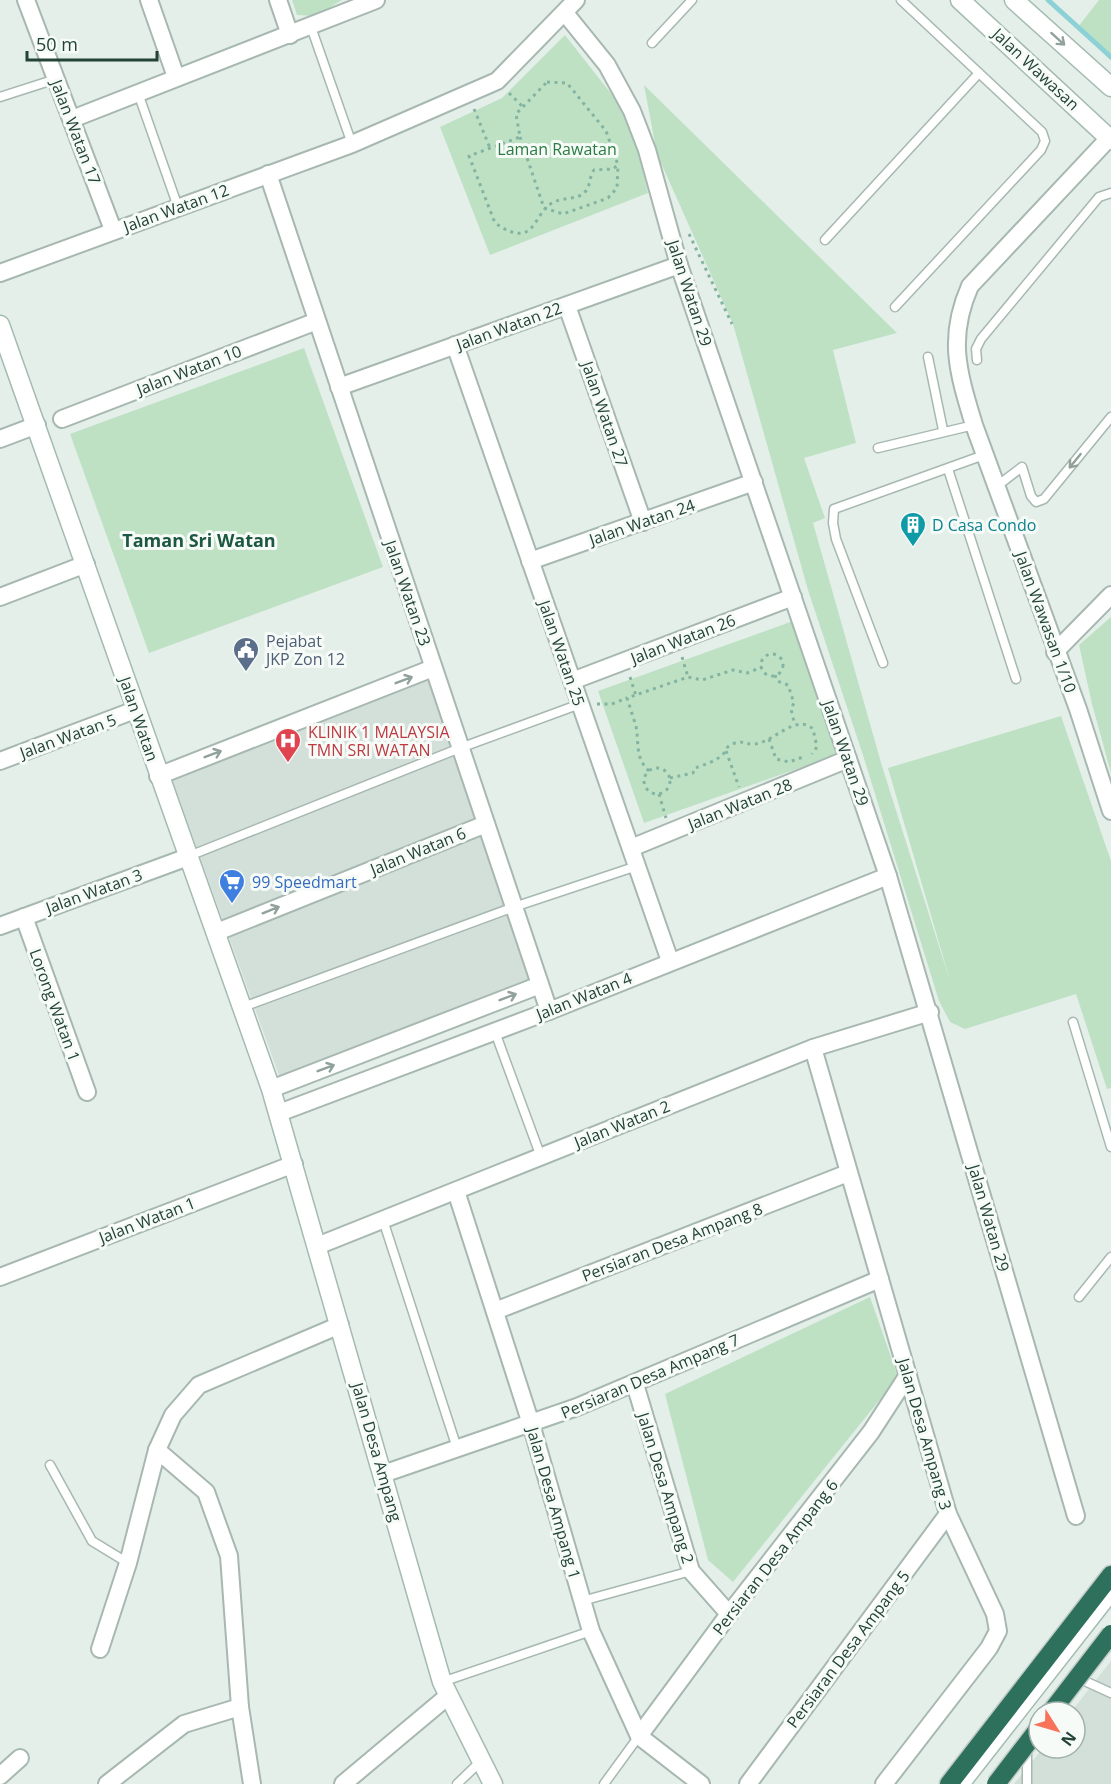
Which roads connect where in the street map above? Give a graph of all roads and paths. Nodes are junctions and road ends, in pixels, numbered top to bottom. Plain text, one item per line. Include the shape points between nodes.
1 (26, 0) edge
2 (149, 0) edge
3 (278, 0) edge
4 (376, 0) edge
5 (692, 0) edge
6 (901, 0) edge
7 (960, 0) edge
8 (1014, 0) edge
9 (570, 6) edge
10 (312, 27) junction
11 (290, 35) junction
12 (652, 44) dead end
13 (979, 73) junction
14 (176, 77) junction
15 (56, 79) junction
16 (1111, 87) edge
17 (138, 92) junction
18 (468, 94) junction
19 (0, 98) edge
20 (72, 119) junction
21 (519, 137) junction
22 (1110, 138) edge
23 (352, 144) junction
24 (490, 148) junction
25 (618, 165) junction
26 (268, 174) junction
27 (1111, 193) edge
28 (178, 207) junction
29 (544, 208) junction
30 (113, 231) junction
31 (825, 240) dead end
32 (680, 265) junction
33 (0, 273) edge
34 (567, 306) junction
35 (896, 307) dead end
36 (317, 321) junction
37 (0, 324) edge
38 (455, 345) junction
39 (928, 357) dead end
40 (977, 360) dead end
41 (339, 387) junction
42 (1111, 417) edge
43 (62, 419) dead end
44 (37, 425) junction
45 (974, 425) junction
46 (943, 430) junction
47 (0, 439) edge
48 (878, 448) dead end
49 (984, 455) junction
50 (948, 469) junction
51 (754, 482) junction
52 (997, 486) junction
53 (643, 522) junction
54 (530, 561) junction
55 (86, 564) junction
56 (1111, 595) edge
57 (0, 597) edge
58 (793, 597) junction
59 (677, 641) junction
60 (1055, 652) junction
61 (883, 663) dead end
62 (762, 667) junction
63 (434, 668) junction
64 (775, 675) junction
65 (688, 677) junction
66 (1016, 679) dead end
67 (572, 681) junction
68 (627, 698) junction
69 (580, 704) junction
70 (135, 710) junction
71 (794, 722) dead end
72 (769, 739) junction
73 (460, 748) junction
74 (725, 749) junction
75 (848, 759) junction
76 (0, 761) edge
77 (649, 771) junction
78 (158, 776) junction
79 (670, 778) junction
80 (658, 794) junction
81 (744, 802) junction
82 (1111, 811) edge
83 (486, 824) junction
84 (671, 832) junction
85 (631, 848) junction
86 (189, 856) junction
87 (637, 866) junction
88 (888, 876) junction
89 (514, 907) junction
90 (24, 917) junction
91 (0, 926) edge
92 (217, 932) junction
93 (670, 961) junction
94 (540, 985) junction
95 (243, 1007) junction
96 (549, 1011) junction
97 (930, 1012) junction
98 (1073, 1022) dead end
99 (495, 1032) junction
100 (813, 1048) junction
101 (271, 1089) junction
102 (87, 1092) dead end
103 (279, 1113) junction
104 (1108, 1124) edge
105 (1111, 1147) edge
106 (541, 1157) junction
107 (294, 1164) junction
108 (848, 1173) junction
109 (456, 1191) junction
110 (382, 1220) junction
111 (317, 1246) junction
112 (1111, 1257) edge
113 (0, 1277) edge
114 (880, 1280) junction
115 (1079, 1298) dead end
116 (495, 1311) junction
117 (340, 1325) junction
118 (908, 1375) junction
119 (635, 1384) junction
120 (531, 1424) junction
121 (457, 1448) junction
122 (157, 1450) junction
123 (50, 1465) dead end
124 (383, 1474) junction
125 (948, 1514) junction
126 (1076, 1516) dead end
127 (128, 1563) junction
128 (691, 1571) junction
129 (1111, 1575) edge
130 (1111, 1591) edge
131 (582, 1601) junction
132 (729, 1614) junction
133 (591, 1631) junction
134 (1111, 1632) edge
135 (100, 1650) dead end
136 (1075, 1677) junction
137 (445, 1689) junction
138 (1111, 1693) edge
139 (1058, 1700) edge
140 (1058, 1700) edge
141 (240, 1707) junction
142 (639, 1736) junction
143 (1027, 1740) edge
144 (20, 1758) dead end
145 (1030, 1760) edge
146 (482, 1761) junction
147 (0, 1776) edge
148 (107, 1784) edge
149 (252, 1784) edge
150 (343, 1784) edge
151 (457, 1784) edge
152 (493, 1784) edge
153 (604, 1784) edge
154 (701, 1784) edge
155 (748, 1784) edge
156 (884, 1784) edge
157 (949, 1784) edge
158 (960, 1784) edge
159 (993, 1784) edge
160 (1027, 1784) edge

1 - 15 street, Jalan Watan 17
2 - 14 street
3 - 11 street
4 - 10 street
5 - 12 lane
6 - 13 lane
7 - 22 street, Jalan Wawasan
8 -> 16 street
9 - 18 street, Jalan Watan 12 via 497,81
9 - 32 street, Jalan Watan 29 via 632,111
10 - 11 street
10 - 23 lane
11 - 14 street
13 - 31 lane
13 - 35 lane via 1042,132 1045,141 1041,150
14 - 17 street
15 - 19 lane
15 - 20 street, Jalan Watan 17
17 - 20 street
17 - 28 lane
18 - 23 street, Jalan Watan 12
18 - 24 path
20 - 30 street, Jalan Watan 17
21 - 24 path
21 - 25 path via 516,114 522,106 547,82 567,83 606,131
21 - 29 path
22 - 45 street, Jalan Wawasan 1/10 via 970,286 955,333 961,381
23 - 26 street, Jalan Watan 12
24 - 29 path via 469,156 495,223 520,233 535,225
25 - 29 path via 594,171 582,195 552,202
25 - 29 path via 617,188 608,198 563,214
26 - 28 street, Jalan Watan 12
26 - 36 street, Jalan Watan 23
27 - 40 lane via 1099,197 981,339 976,349
28 - 30 street, Jalan Watan 12
30 - 33 street, Jalan Watan 12
32 - 34 street, Jalan Watan 22
32 - 51 street, Jalan Watan 29
34 - 38 street, Jalan Watan 22
34 - 53 street, Jalan Watan 27
36 - 41 street, Jalan Watan 23
36 - 43 street, Jalan Watan 10
37 - 44 street, Jalan Watan
38 - 41 street, Jalan Watan 22
38 - 54 street, Jalan Watan 25
39 - 46 lane
41 - 63 street, Jalan Watan 23
42 -> 52 lane via 1044,500 1036,502 1031,496 1022,467
44 - 47 street
44 - 55 street, Jalan Watan
45 - 46 lane
45 - 49 street, Jalan Wawasan 1/10
46 - 48 lane
49 - 50 lane
49 - 52 street, Jalan Wawasan 1/10
50 - 61 lane via 834,509 836,538
50 - 66 lane
51 - 53 street, Jalan Watan 24
51 - 58 street, Jalan Watan 29
52 - 60 street, Jalan Wawasan 1/10
53 - 54 street, Jalan Watan 24
54 - 67 street, Jalan Watan 25
55 - 57 street
55 - 70 street, Jalan Watan
56 - 60 street
58 - 59 street, Jalan Watan 26
58 - 75 street, Jalan Watan 29
59 - 65 path
59 - 67 street, Jalan Watan 26
60 - 82 street, Jalan Wawasan 1/10
62 - 64 path via 768,675
62 - 64 path via 768,655 778,656 783,668
62 - 65 path via 747,673 733,670 702,680
63 - 73 street, Jalan Watan 23
78 -> 63 street
64 - 71 path via 777,681 788,685 794,703
65 - 68 path
67 - 69 street, Jalan Watan 25
68 - 69 path via 612,704
68 - 77 path via 638,751
69 - 73 lane
69 - 85 street, Jalan Watan 25
70 - 76 street, Jalan Watan 5
70 - 78 street, Jalan Watan
72 - 72 path via 776,759 783,761 810,755 817,747 813,729 804,724 785,728
72 - 74 path via 753,744 742,740
73 - 83 street, Jalan Watan 23
73 - 86 lane
74 - 79 path via 724,754 695,768 693,773
74 - 81 path
75 - 81 street, Jalan Watan 28
75 - 88 street, Jalan Watan 29
77 - 79 path via 662,769
77 - 80 path via 645,786
78 - 86 street, Jalan Watan
79 - 80 path via 666,790
80 - 84 path
81 - 84 street, Jalan Watan 28
83 - 89 street, Jalan Watan 23
92 -> 83 street, Jalan Watan 6
84 - 85 street, Jalan Watan 28
85 - 87 street, Jalan Watan 25
86 - 90 street, Jalan Watan 3
86 - 92 street, Jalan Watan
87 - 89 lane
87 - 93 street, Jalan Watan 25
88 - 93 street, Jalan Watan 4
88 - 97 street, Jalan Watan 29
89 - 94 street, Jalan Watan 23
89 - 95 lane
90 - 91 street, Jalan Watan 3
90 - 102 street, Lorong Watan 1
92 - 95 street, Jalan Watan
93 - 96 street, Jalan Watan 4
94 - 96 street, Jalan Watan 23
101 -> 94 street, Jalan Watan 4
95 - 101 street, Jalan Watan
96 - 99 street, Jalan Watan 4
97 - 100 street, Jalan Watan 2
97 - 126 street, Jalan Watan 29
98 - 104 lane
99 - 103 street, Jalan Watan 4
99 - 106 lane
100 - 106 street, Jalan Watan 2
100 - 108 street, Jalan Desa Ampang 3
101 - 103 street, Jalan Watan
103 - 107 street, Jalan Desa Ampang
104 - 105 lane
106 - 109 street, Jalan Watan 2
107 - 111 street, Jalan Desa Ampang
107 - 113 street, Jalan Watan 1
108 - 114 street, Jalan Desa Ampang 3
108 - 116 street, Persiaran Desa Ampang 8
109 - 110 street, Jalan Watan 2
109 - 116 street, Jalan Desa Ampang 1
110 - 111 street, Jalan Watan 2
110 - 121 lane
111 - 117 street, Jalan Desa Ampang
112 - 115 lane
114 - 118 street, Jalan Desa Ampang 3
114 - 119 street, Persiaran Desa Ampang 7
116 - 120 street, Jalan Desa Ampang 1
117 - 122 street via 199,1385 172,1415
117 - 124 street, Jalan Desa Ampang
118 - 125 street, Jalan Desa Ampang 3
118 - 132 street, Persiaran Desa Ampang 6 via 871,1432
119 - 120 street, Persiaran Desa Ampang 7
119 - 128 street, Jalan Desa Ampang 2
120 - 121 street, Persiaran Desa Ampang 7
120 - 131 street, Jalan Desa Ampang 1
121 - 124 street, Persiaran Desa Ampang 7
122 - 127 street
122 - 141 street via 206,1492 229,1556
123 - 127 lane via 92,1541
124 - 137 street, Jalan Desa Ampang
125 - 155 street, Persiaran Desa Ampang 5
125 - 156 street, Jalan Desa Ampang 3 via 995,1614 998,1631
127 - 135 street
128 - 131 lane
128 - 132 street, Jalan Desa Ampang 2
129 - 157 highway
130 - 158 street
131 - 133 street, Jalan Desa Ampang 1
132 - 142 street, Persiaran Desa Ampang 6
133 - 137 lane
133 - 142 street, Jalan Desa Ampang 1
134 - 136 street
134 - 139 highway, bridge
136 - 138 lane
136 - 140 street
137 - 146 street, Jalan Desa Ampang
137 - 150 street
141 - 148 street via 184,1724
141 - 149 street
142 - 153 lane
142 - 154 street, Jalan Desa Ampang 1
143 - 159 highway, bridge
144 - 147 street
145 - 160 lane
146 - 151 lane
146 - 152 street, Jalan Desa Ampang

